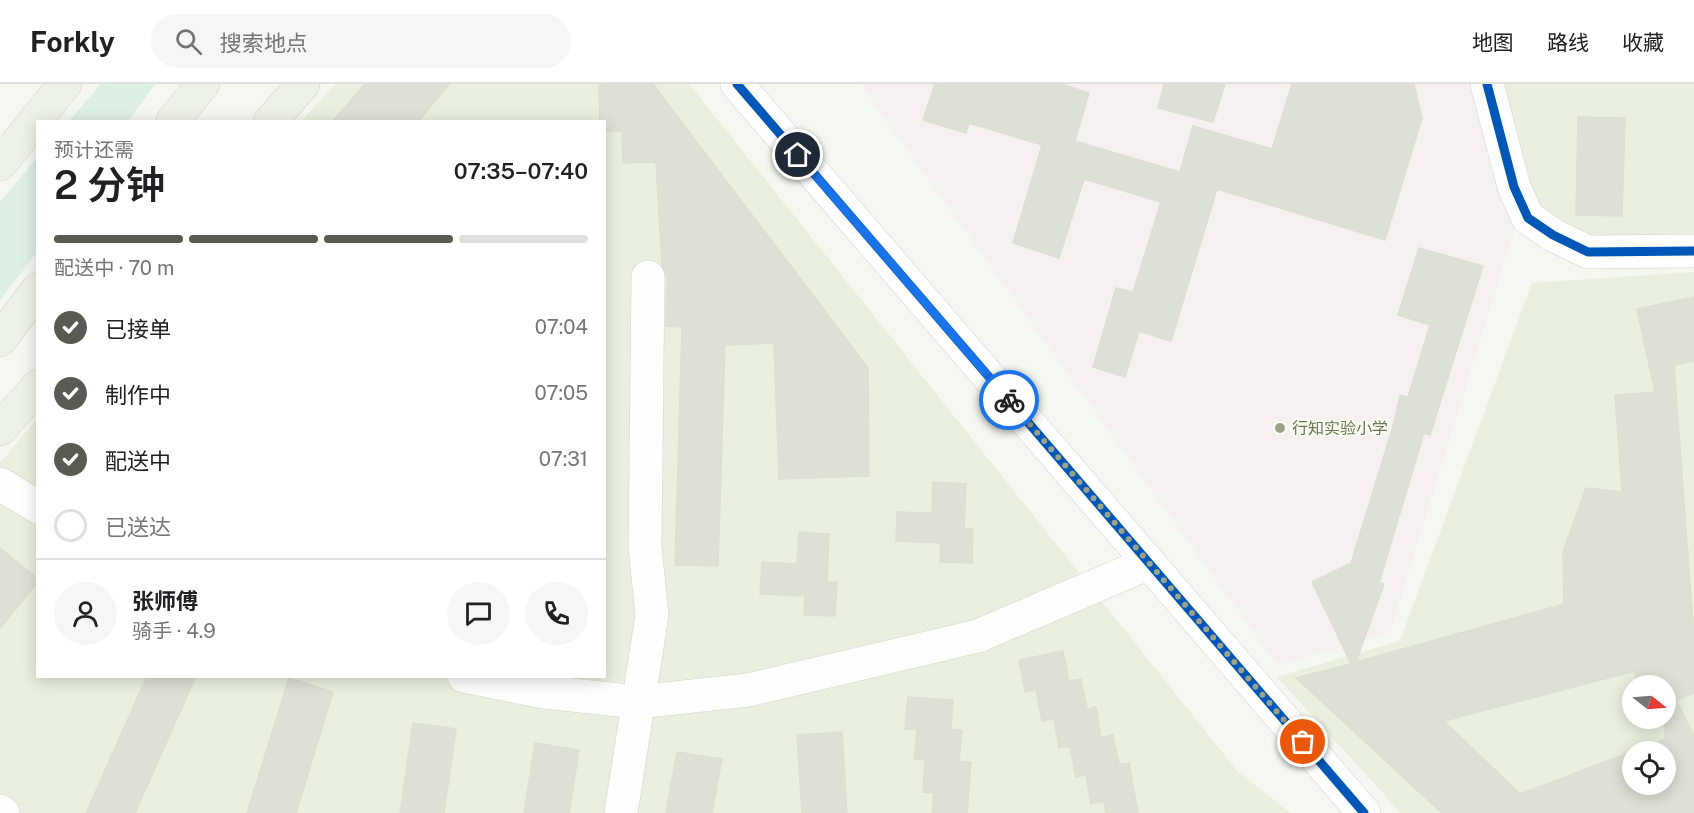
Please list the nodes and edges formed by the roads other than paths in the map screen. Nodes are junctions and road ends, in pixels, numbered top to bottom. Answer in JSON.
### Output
{"nodes":[{"id":1,"x":65,"y":84,"type":"edge"},
{"id":2,"x":203,"y":84,"type":"edge"},
{"id":3,"x":303,"y":84,"type":"edge"},
{"id":4,"x":737,"y":84,"type":"edge"},
{"id":5,"x":1487,"y":84,"type":"edge"},
{"id":6,"x":174,"y":120,"type":"edge"},
{"id":7,"x":272,"y":120,"type":"edge"},
{"id":8,"x":0,"y":164,"type":"edge"},
{"id":9,"x":1694,"y":251,"type":"edge"},
{"id":10,"x":648,"y":277,"type":"dead end"},
{"id":11,"x":36,"y":292,"type":"edge"},
{"id":12,"x":0,"y":340,"type":"edge"},
{"id":13,"x":36,"y":388,"type":"edge"},
{"id":14,"x":0,"y":429,"type":"edge"},
{"id":15,"x":0,"y":484,"type":"edge"},
{"id":16,"x":36,"y":506,"type":"edge"},
{"id":17,"x":1149,"y":563,"type":"junction"},
{"id":18,"x":474,"y":678,"type":"edge"},
{"id":19,"x":638,"y":702,"type":"junction"},
{"id":20,"x":621,"y":813,"type":"edge"},
{"id":21,"x":1364,"y":813,"type":"edge"}],
"edges":[{"from":1,"to":8,"type":"main road"},
{"from":2,"to":6,"type":"main road"},
{"from":3,"to":7,"type":"main road"},
{"from":4,"to":17,"type":"street"},
{"from":5,"to":9,"type":"street"},
{"from":10,"to":19,"type":"street"},
{"from":11,"to":12,"type":"main road"},
{"from":13,"to":14,"type":"main road"},
{"from":15,"to":16,"type":"street"},
{"from":17,"to":19,"type":"street"},
{"from":17,"to":21,"type":"street"},
{"from":18,"to":19,"type":"street"},
{"from":19,"to":20,"type":"street"}]}
